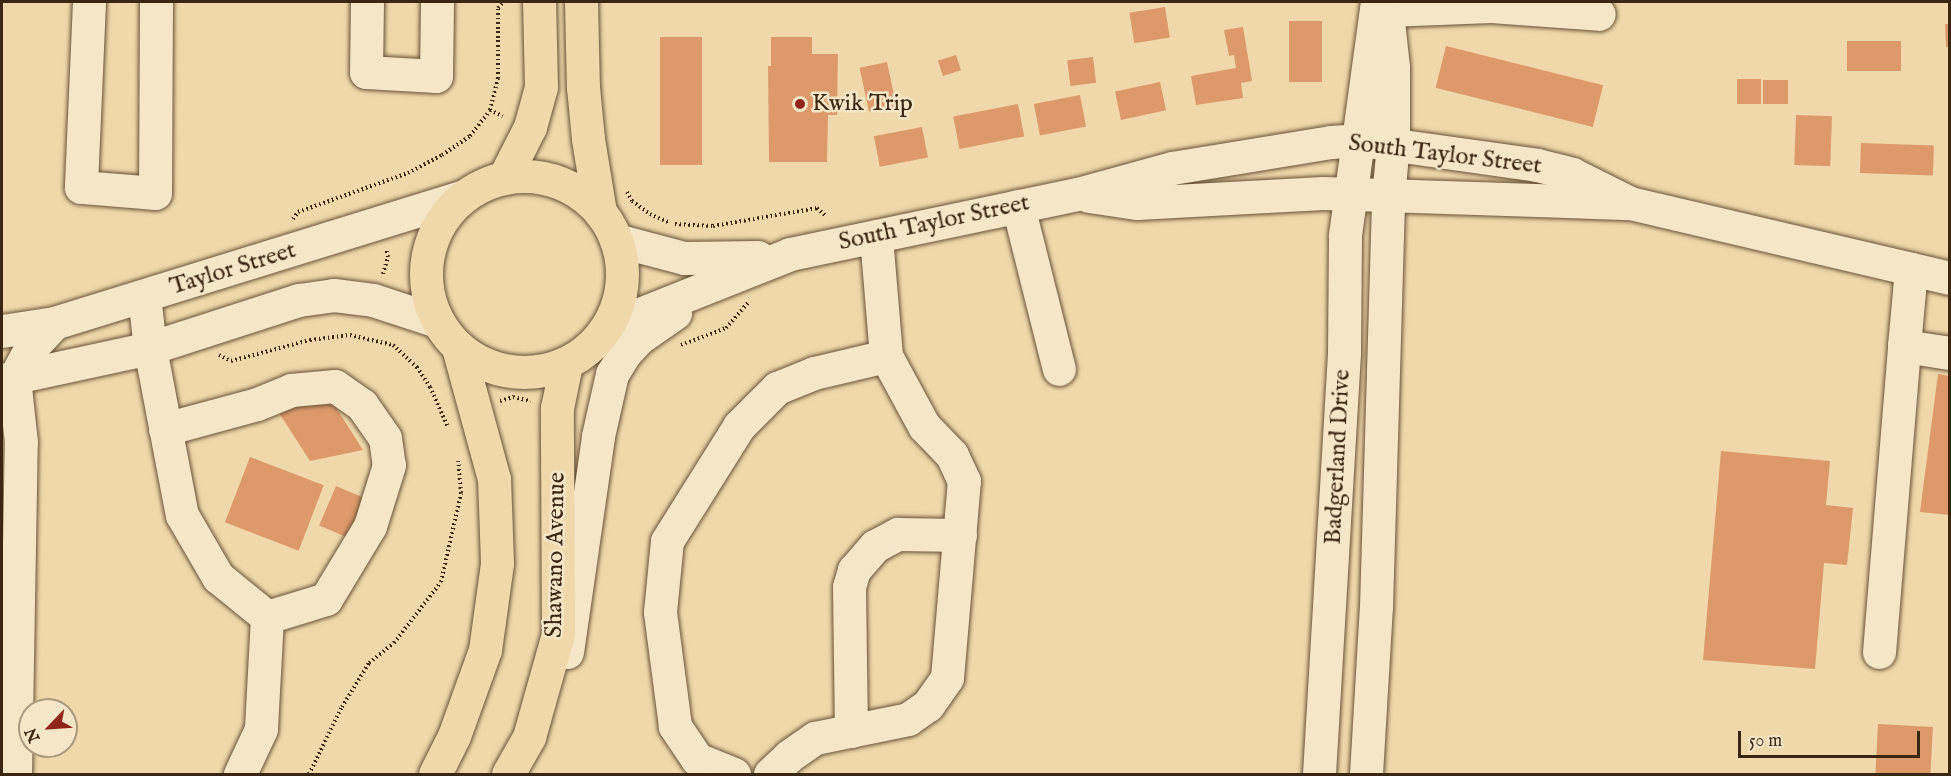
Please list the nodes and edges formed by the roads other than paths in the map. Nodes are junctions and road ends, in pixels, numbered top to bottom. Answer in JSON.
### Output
{"nodes":[{"id":1,"x":88,"y":2,"type":"edge"},
{"id":2,"x":156,"y":2,"type":"edge"},
{"id":3,"x":367,"y":2,"type":"edge"},
{"id":4,"x":437,"y":2,"type":"edge"},
{"id":5,"x":538,"y":2,"type":"edge"},
{"id":6,"x":581,"y":2,"type":"edge"},
{"id":7,"x":1383,"y":4,"type":"edge"},
{"id":8,"x":1599,"y":14,"type":"dead end"},
{"id":9,"x":1360,"y":140,"type":"junction"},
{"id":10,"x":1393,"y":144,"type":"junction"},
{"id":11,"x":504,"y":178,"type":"junction"},
{"id":12,"x":1078,"y":194,"type":"junction"},
{"id":13,"x":1351,"y":196,"type":"junction"},
{"id":14,"x":462,"y":197,"type":"junction"},
{"id":15,"x":1388,"y":197,"type":"junction"},
{"id":16,"x":1630,"y":203,"type":"junction"},
{"id":17,"x":1018,"y":206,"type":"junction"},
{"id":18,"x":600,"y":212,"type":"junction"},
{"id":19,"x":876,"y":236,"type":"junction"},
{"id":20,"x":616,"y":240,"type":"junction"},
{"id":21,"x":790,"y":254,"type":"junction"},
{"id":22,"x":1911,"y":269,"type":"junction"},
{"id":23,"x":727,"y":278,"type":"junction"},
{"id":24,"x":1950,"y":278,"type":"edge"},
{"id":25,"x":144,"y":296,"type":"junction"},
{"id":26,"x":437,"y":321,"type":"junction"},
{"id":27,"x":54,"y":323,"type":"junction"},
{"id":28,"x":607,"y":327,"type":"junction"},
{"id":29,"x":2,"y":331,"type":"edge"},
{"id":30,"x":1904,"y":346,"type":"junction"},
{"id":31,"x":458,"y":347,"type":"junction"},
{"id":32,"x":150,"y":348,"type":"junction"},
{"id":33,"x":1950,"y":353,"type":"edge"},
{"id":34,"x":886,"y":356,"type":"junction"},
{"id":35,"x":566,"y":364,"type":"junction"},
{"id":36,"x":1059,"y":369,"type":"dead end"},
{"id":37,"x":6,"y":377,"type":"edge"},
{"id":38,"x":165,"y":429,"type":"junction"},
{"id":39,"x":960,"y":536,"type":"junction"},
{"id":40,"x":267,"y":617,"type":"junction"},
{"id":41,"x":1879,"y":652,"type":"dead end"},
{"id":42,"x":851,"y":731,"type":"junction"},
{"id":43,"x":518,"y":759,"type":"edge"},
{"id":44,"x":15,"y":774,"type":"edge"},
{"id":45,"x":240,"y":774,"type":"edge"},
{"id":46,"x":435,"y":774,"type":"edge"},
{"id":47,"x":734,"y":774,"type":"edge"},
{"id":48,"x":770,"y":774,"type":"edge"},
{"id":49,"x":1319,"y":774,"type":"edge"},
{"id":50,"x":1366,"y":774,"type":"edge"}],
"edges":[{"from":1,"to":2,"type":"street"},
{"from":3,"to":4,"type":"street"},
{"from":5,"to":11,"type":"main road"},
{"from":6,"to":18,"type":"main road"},
{"from":7,"to":8,"type":"street"},
{"from":7,"to":9,"type":"street","name":"Badgerland Drive"},
{"from":7,"to":10,"type":"street","name":"Badgerland Drive"},
{"from":9,"to":10,"type":"street","name":"South Taylor Street"},
{"from":9,"to":12,"type":"street","name":"South Taylor Street"},
{"from":9,"to":13,"type":"street","name":"Badgerland Drive"},
{"from":10,"to":15,"type":"street","name":"Badgerland Drive"},
{"from":10,"to":16,"type":"street","name":"South Taylor Street"},
{"from":11,"to":14,"type":"main road"},
{"from":11,"to":18,"type":"main road"},
{"from":12,"to":13,"type":"street","name":"South Taylor Street"},
{"from":12,"to":17,"type":"street","name":"South Taylor Street"},
{"from":13,"to":15,"type":"street","name":"South Taylor Street"},
{"from":13,"to":49,"type":"street","name":"Badgerland Drive"},
{"from":14,"to":25,"type":"street","name":"Taylor Street"},
{"from":14,"to":26,"type":"main road"},
{"from":15,"to":16,"type":"street","name":"South Taylor Street"},
{"from":15,"to":50,"type":"street","name":"Badgerland Drive"},
{"from":16,"to":22,"type":"street","name":"South Taylor Street"},
{"from":17,"to":19,"type":"street","name":"South Taylor Street"},
{"from":17,"to":36,"type":"street"},
{"from":18,"to":20,"type":"main road"},
{"from":19,"to":21,"type":"street","name":"South Taylor Street"},
{"from":19,"to":34,"type":"street"},
{"from":20,"to":21,"type":"street","name":"South Taylor Street"},
{"from":20,"to":28,"type":"main road"},
{"from":21,"to":23,"type":"street","name":"South Taylor Street"},
{"from":22,"to":24,"type":"street","name":"South Taylor Street"},
{"from":22,"to":30,"type":"street"},
{"from":23,"to":28,"type":"street","name":"South Taylor Street"},
{"from":23,"to":43,"type":"street"},
{"from":25,"to":27,"type":"street","name":"Taylor Street"},
{"from":25,"to":32,"type":"street"},
{"from":26,"to":31,"type":"main road"},
{"from":26,"to":32,"type":"street","name":"Taylor Street"},
{"from":27,"to":29,"type":"street","name":"Taylor Street"},
{"from":27,"to":37,"type":"street"},
{"from":28,"to":35,"type":"main road"},
{"from":30,"to":33,"type":"street"},
{"from":30,"to":41,"type":"street"},
{"from":31,"to":35,"type":"main road"},
{"from":31,"to":46,"type":"main road"},
{"from":32,"to":37,"type":"street","name":"Taylor Street"},
{"from":32,"to":38,"type":"street"},
{"from":34,"to":39,"type":"street"},
{"from":34,"to":47,"type":"street"},
{"from":35,"to":43,"type":"main road","name":"Shawano Avenue"},
{"from":37,"to":44,"type":"street"},
{"from":38,"to":40,"type":"street"},
{"from":38,"to":40,"type":"street"},
{"from":39,"to":42,"type":"street"},
{"from":39,"to":42,"type":"street"},
{"from":40,"to":45,"type":"street"},
{"from":42,"to":48,"type":"street"}]}
